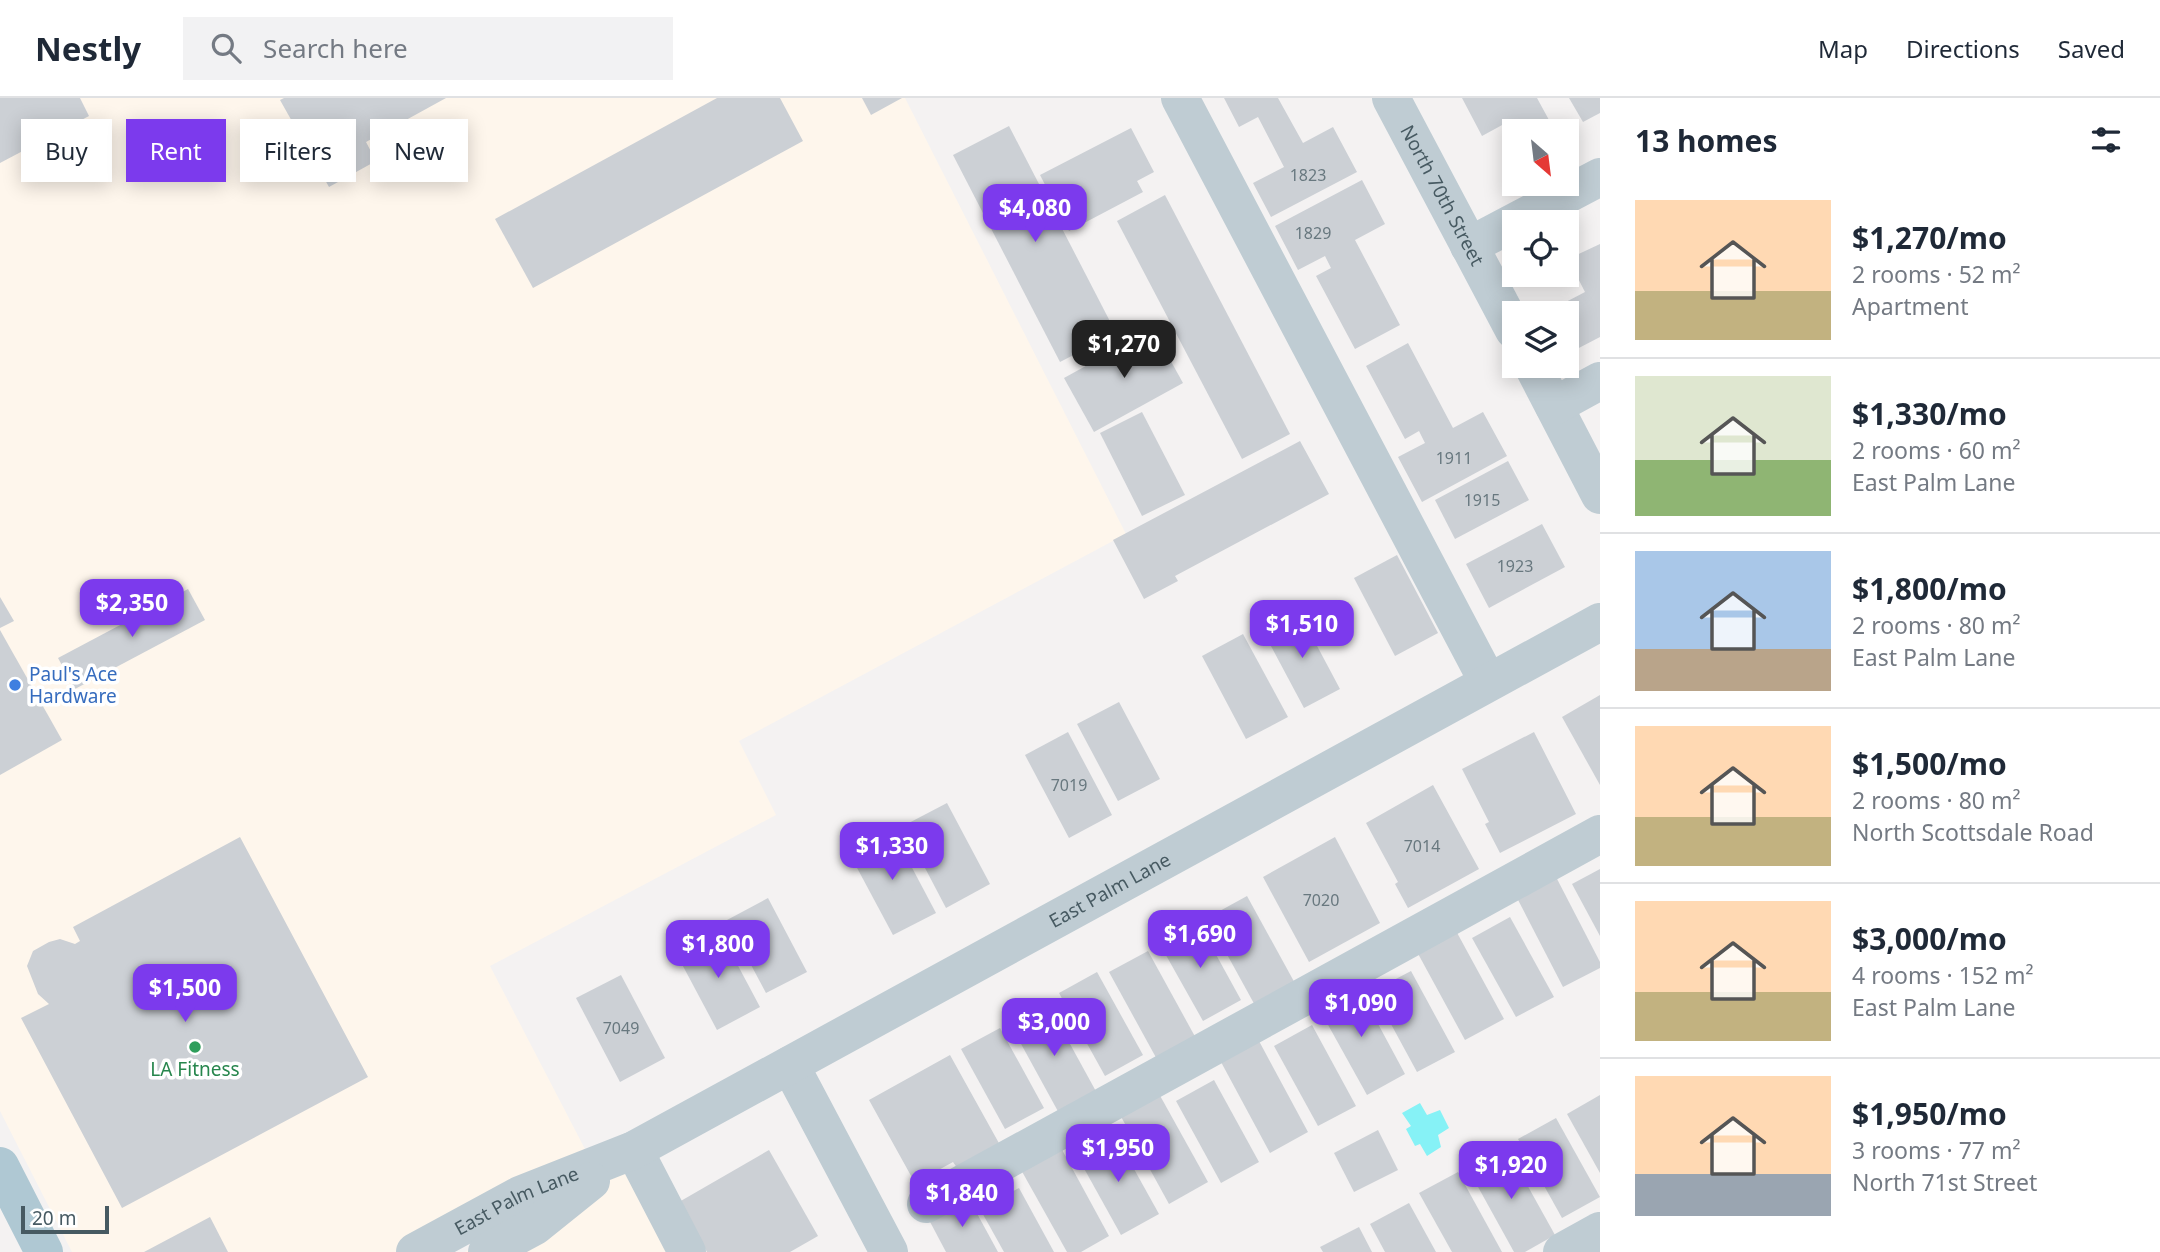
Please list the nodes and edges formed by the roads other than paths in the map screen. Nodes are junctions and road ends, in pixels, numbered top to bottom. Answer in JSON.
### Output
{"nodes":[{"id":1,"x":1180,"y":98,"type":"edge"},
{"id":2,"x":1391,"y":98,"type":"edge"},
{"id":3,"x":1600,"y":177,"type":"edge"},
{"id":4,"x":1469,"y":246,"type":"junction"},
{"id":5,"x":1502,"y":308,"type":"edge"},
{"id":6,"x":1539,"y":378,"type":"edge"},
{"id":7,"x":1600,"y":381,"type":"edge"},
{"id":8,"x":1554,"y":406,"type":"junction"},
{"id":9,"x":1600,"y":495,"type":"edge"},
{"id":10,"x":1600,"y":622,"type":"edge"},
{"id":11,"x":1488,"y":681,"type":"junction"},
{"id":12,"x":1600,"y":834,"type":"edge"},
{"id":13,"x":790,"y":1065,"type":"junction"},
{"id":14,"x":627,"y":1154,"type":"junction"},
{"id":15,"x":0,"y":1166,"type":"edge"},
{"id":16,"x":926,"y":1204,"type":"dead end"},
{"id":17,"x":1600,"y":1231,"type":"edge"},
{"id":18,"x":44,"y":1252,"type":"edge"},
{"id":19,"x":415,"y":1252,"type":"edge"},
{"id":20,"x":487,"y":1252,"type":"edge"},
{"id":21,"x":687,"y":1252,"type":"edge"},
{"id":22,"x":889,"y":1252,"type":"edge"},
{"id":23,"x":1562,"y":1252,"type":"edge"}],
"edges":[{"from":1,"to":11,"type":"street"},
{"from":2,"to":4,"type":"street","name":"North 70th Street"},
{"from":3,"to":4,"type":"street"},
{"from":4,"to":5,"type":"street","name":"North 70th Street"},
{"from":6,"to":8,"type":"street"},
{"from":7,"to":8,"type":"street"},
{"from":8,"to":9,"type":"street"},
{"from":10,"to":11,"type":"street","name":"East Palm Lane"},
{"from":11,"to":13,"type":"street","name":"East Palm Lane"},
{"from":12,"to":16,"type":"street"},
{"from":13,"to":14,"type":"street","name":"East Palm Lane"},
{"from":13,"to":22,"type":"street"},
{"from":14,"to":19,"type":"street","name":"East Palm Lane"},
{"from":14,"to":20,"type":"street","name":"East Palm Lane"},
{"from":14,"to":21,"type":"street"},
{"from":15,"to":18,"type":"main road"},
{"from":17,"to":23,"type":"street"}]}
